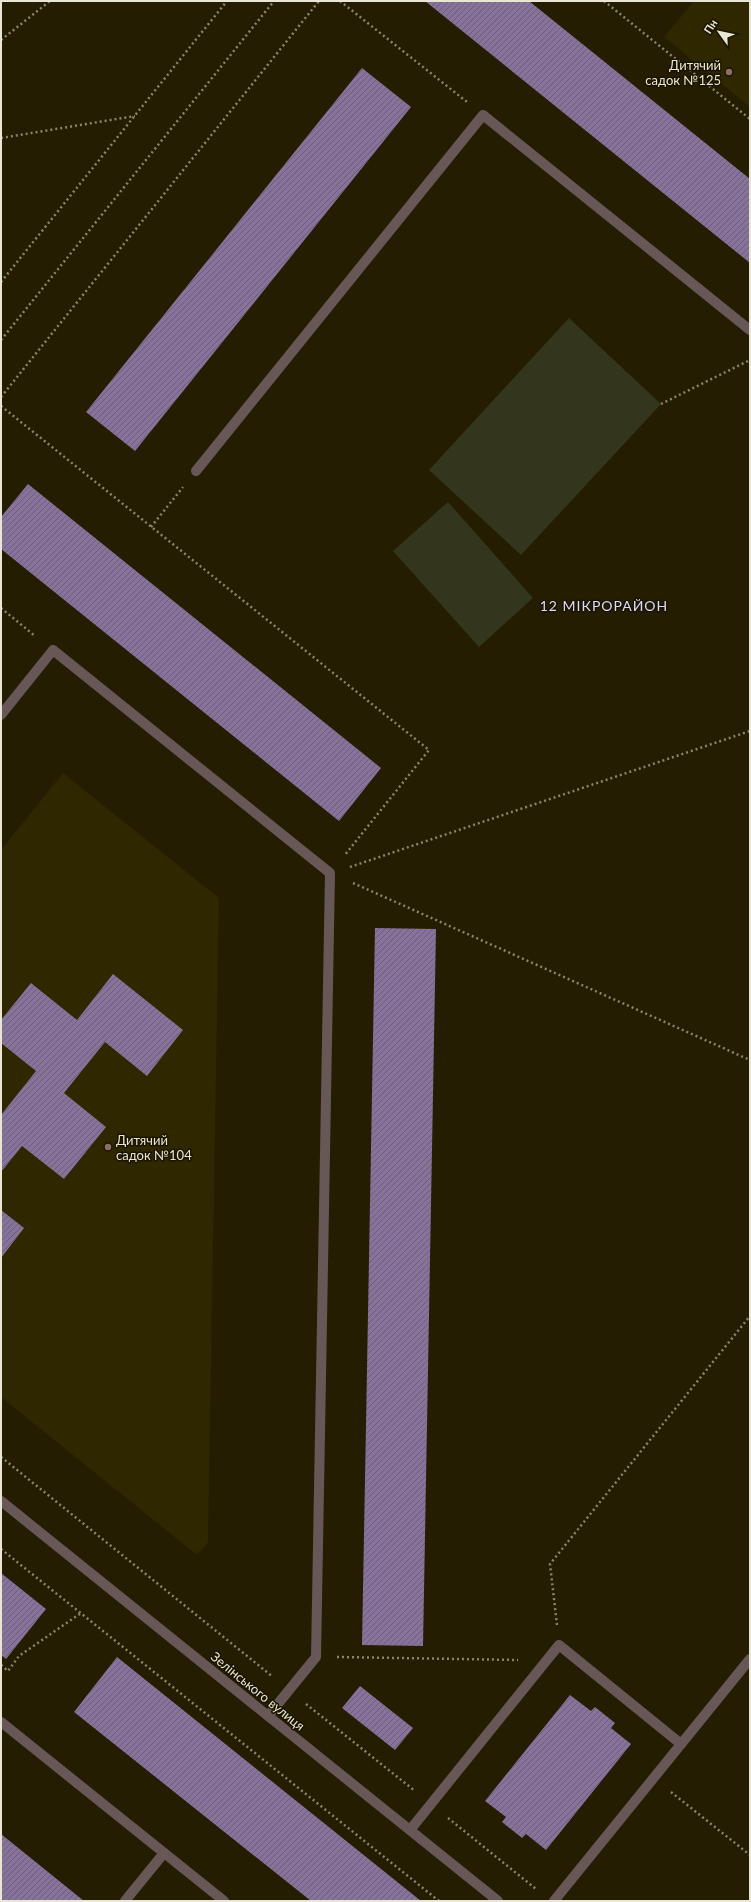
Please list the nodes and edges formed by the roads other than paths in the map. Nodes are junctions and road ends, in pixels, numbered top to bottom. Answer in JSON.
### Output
{"nodes":[{"id":1,"x":750,"y":330,"type":"edge"},
{"id":2,"x":196,"y":471,"type":"road end"},
{"id":3,"x":1,"y":715,"type":"edge"},
{"id":4,"x":1,"y":1501,"type":"edge"},
{"id":5,"x":750,"y":1659,"type":"edge"},
{"id":6,"x":268,"y":1716,"type":"junction"},
{"id":7,"x":1,"y":1722,"type":"edge"},
{"id":8,"x":682,"y":1744,"type":"junction"},
{"id":9,"x":410,"y":1830,"type":"junction"},
{"id":10,"x":164,"y":1853,"type":"junction"},
{"id":11,"x":125,"y":1901,"type":"edge"},
{"id":12,"x":224,"y":1901,"type":"edge"},
{"id":13,"x":498,"y":1901,"type":"edge"},
{"id":14,"x":554,"y":1901,"type":"edge"}],
"edges":[{"from":1,"to":2,"type":"street"},
{"from":3,"to":6,"type":"street"},
{"from":4,"to":6,"type":"street","name":"Зелінського вулиця"},
{"from":5,"to":8,"type":"street"},
{"from":6,"to":9,"type":"street","name":"Зелінського вулиця"},
{"from":7,"to":10,"type":"street"},
{"from":8,"to":9,"type":"street"},
{"from":8,"to":14,"type":"street"},
{"from":9,"to":13,"type":"street","name":"Зелінського вулиця"},
{"from":10,"to":11,"type":"street"},
{"from":10,"to":12,"type":"street"}]}
